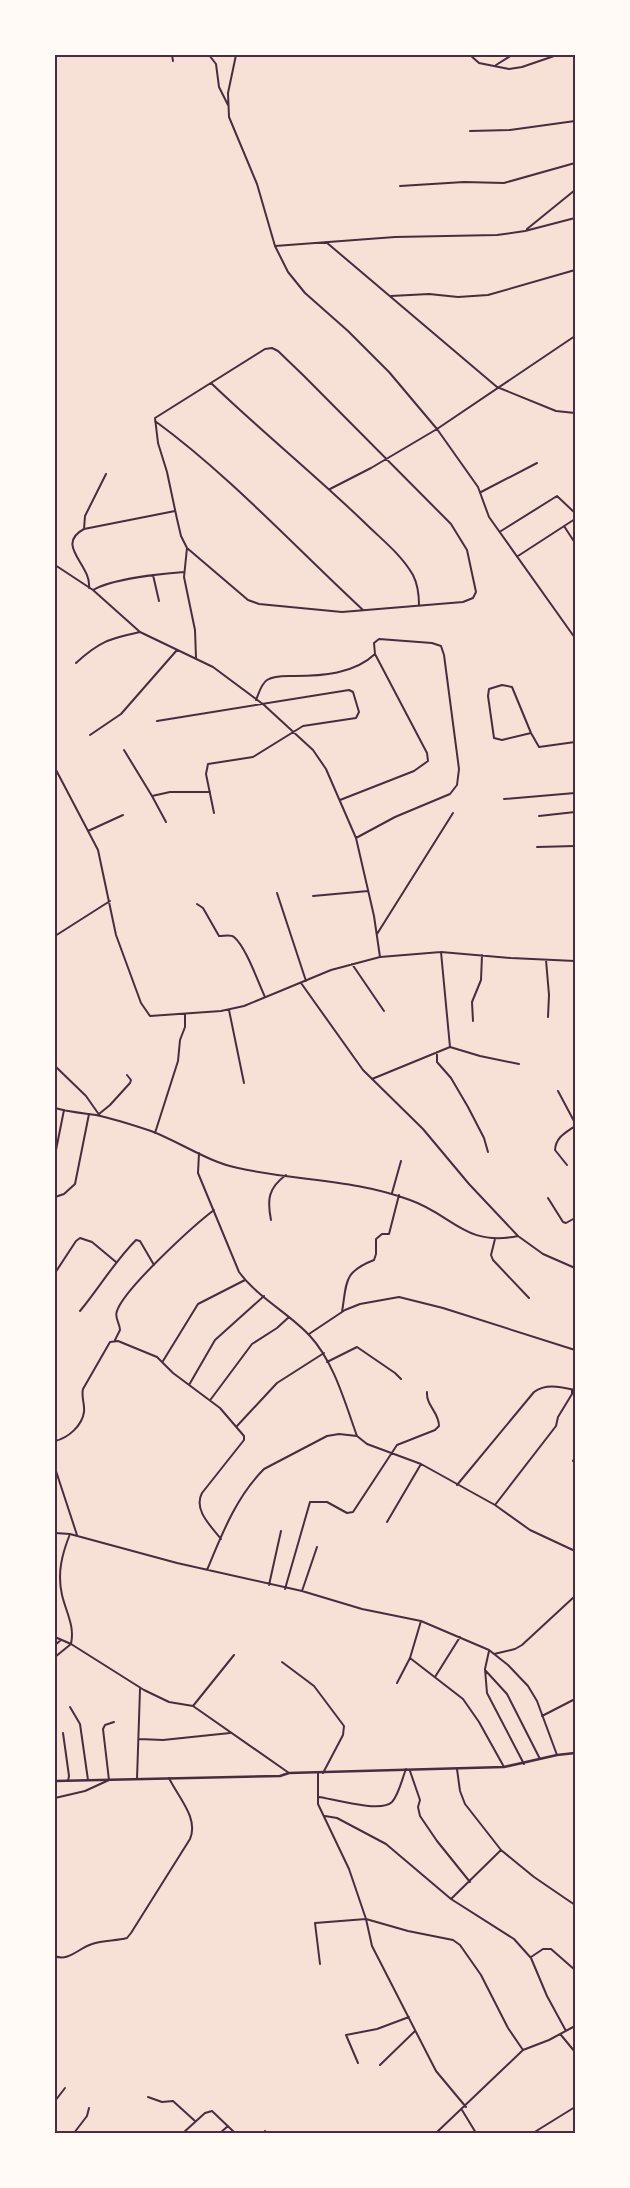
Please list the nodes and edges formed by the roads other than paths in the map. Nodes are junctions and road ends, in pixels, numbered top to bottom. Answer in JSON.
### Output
{"nodes":[{"id":1,"x":172,"y":55,"type":"edge"},
{"id":2,"x":209,"y":55,"type":"edge"},
{"id":3,"x":236,"y":55,"type":"edge"},
{"id":4,"x":470,"y":55,"type":"edge"},
{"id":5,"x":512,"y":55,"type":"edge"},
{"id":6,"x":557,"y":55,"type":"edge"},
{"id":7,"x":173,"y":61,"type":"dead end"},
{"id":8,"x":496,"y":65,"type":"junction"},
{"id":9,"x":228,"y":105,"type":"junction"},
{"id":10,"x":574,"y":121,"type":"edge"},
{"id":11,"x":470,"y":131,"type":"dead end"},
{"id":12,"x":575,"y":163,"type":"edge"},
{"id":13,"x":400,"y":186,"type":"dead end"},
{"id":14,"x":575,"y":190,"type":"edge"},
{"id":15,"x":575,"y":218,"type":"edge"},
{"id":16,"x":525,"y":231,"type":"junction"},
{"id":17,"x":326,"y":242,"type":"junction"},
{"id":18,"x":275,"y":246,"type":"junction"},
{"id":19,"x":575,"y":270,"type":"edge"},
{"id":20,"x":390,"y":296,"type":"junction"},
{"id":21,"x":575,"y":336,"type":"edge"},
{"id":22,"x":210,"y":383,"type":"junction"},
{"id":23,"x":497,"y":387,"type":"junction"},
{"id":24,"x":575,"y":413,"type":"edge"},
{"id":25,"x":155,"y":421,"type":"junction"},
{"id":26,"x":437,"y":429,"type":"junction"},
{"id":27,"x":386,"y":458,"type":"junction"},
{"id":28,"x":537,"y":463,"type":"dead end"},
{"id":29,"x":106,"y":474,"type":"dead end"},
{"id":30,"x":330,"y":489,"type":"junction"},
{"id":31,"x":481,"y":492,"type":"junction"},
{"id":32,"x":175,"y":511,"type":"junction"},
{"id":33,"x":575,"y":513,"type":"edge"},
{"id":34,"x":575,"y":520,"type":"edge"},
{"id":35,"x":564,"y":526,"type":"junction"},
{"id":36,"x":84,"y":529,"type":"junction"},
{"id":37,"x":500,"y":531,"type":"junction"},
{"id":38,"x":575,"y":544,"type":"edge"},
{"id":39,"x":188,"y":548,"type":"junction"},
{"id":40,"x":518,"y":556,"type":"junction"},
{"id":41,"x":55,"y":565,"type":"edge"},
{"id":42,"x":184,"y":572,"type":"junction"},
{"id":43,"x":153,"y":575,"type":"junction"},
{"id":44,"x":89,"y":588,"type":"junction"},
{"id":45,"x":93,"y":590,"type":"junction"},
{"id":46,"x":159,"y":601,"type":"dead end"},
{"id":47,"x":419,"y":605,"type":"junction"},
{"id":48,"x":363,"y":610,"type":"junction"},
{"id":49,"x":140,"y":632,"type":"junction"},
{"id":50,"x":575,"y":638,"type":"edge"},
{"id":51,"x":178,"y":649,"type":"junction"},
{"id":52,"x":375,"y":654,"type":"junction"},
{"id":53,"x":196,"y":658,"type":"junction"},
{"id":54,"x":76,"y":663,"type":"dead end"},
{"id":55,"x":256,"y":700,"type":"junction"},
{"id":56,"x":264,"y":705,"type":"junction"},
{"id":57,"x":156,"y":721,"type":"dead end"},
{"id":58,"x":294,"y":732,"type":"junction"},
{"id":59,"x":531,"y":734,"type":"junction"},
{"id":60,"x":90,"y":735,"type":"dead end"},
{"id":61,"x":575,"y":742,"type":"edge"},
{"id":62,"x":124,"y":750,"type":"dead end"},
{"id":63,"x":55,"y":768,"type":"edge"},
{"id":64,"x":210,"y":792,"type":"junction"},
{"id":65,"x":575,"y":793,"type":"edge"},
{"id":66,"x":152,"y":796,"type":"junction"},
{"id":67,"x":504,"y":799,"type":"dead end"},
{"id":68,"x":339,"y":800,"type":"junction"},
{"id":69,"x":575,"y":812,"type":"edge"},
{"id":70,"x":214,"y":813,"type":"dead end"},
{"id":71,"x":453,"y":813,"type":"dead end"},
{"id":72,"x":123,"y":815,"type":"dead end"},
{"id":73,"x":539,"y":816,"type":"dead end"},
{"id":74,"x":166,"y":822,"type":"dead end"},
{"id":75,"x":88,"y":831,"type":"junction"},
{"id":76,"x":356,"y":838,"type":"junction"},
{"id":77,"x":575,"y":846,"type":"edge"},
{"id":78,"x":537,"y":847,"type":"dead end"},
{"id":79,"x":368,"y":891,"type":"junction"},
{"id":80,"x":277,"y":893,"type":"dead end"},
{"id":81,"x":313,"y":896,"type":"dead end"},
{"id":82,"x":110,"y":901,"type":"junction"},
{"id":83,"x":197,"y":904,"type":"dead end"},
{"id":84,"x":377,"y":935,"type":"junction"},
{"id":85,"x":55,"y":936,"type":"edge"},
{"id":86,"x":441,"y":952,"type":"junction"},
{"id":87,"x":482,"y":955,"type":"junction"},
{"id":88,"x":380,"y":957,"type":"junction"},
{"id":89,"x":546,"y":960,"type":"junction"},
{"id":90,"x":575,"y":961,"type":"edge"},
{"id":91,"x":352,"y":964,"type":"junction"},
{"id":92,"x":306,"y":980,"type":"junction"},
{"id":93,"x":301,"y":983,"type":"junction"},
{"id":94,"x":265,"y":997,"type":"junction"},
{"id":95,"x":229,"y":1010,"type":"junction"},
{"id":96,"x":384,"y":1011,"type":"dead end"},
{"id":97,"x":185,"y":1014,"type":"junction"},
{"id":98,"x":548,"y":1017,"type":"dead end"},
{"id":99,"x":473,"y":1021,"type":"dead end"},
{"id":100,"x":450,"y":1047,"type":"junction"},
{"id":101,"x":436,"y":1052,"type":"junction"},
{"id":102,"x":519,"y":1064,"type":"dead end"},
{"id":103,"x":55,"y":1066,"type":"edge"},
{"id":104,"x":127,"y":1075,"type":"dead end"},
{"id":105,"x":372,"y":1079,"type":"junction"},
{"id":106,"x":244,"y":1083,"type":"dead end"},
{"id":107,"x":558,"y":1091,"type":"dead end"},
{"id":108,"x":55,"y":1108,"type":"edge"},
{"id":109,"x":64,"y":1110,"type":"junction"},
{"id":110,"x":89,"y":1114,"type":"junction"},
{"id":111,"x":100,"y":1115,"type":"junction"},
{"id":112,"x":575,"y":1125,"type":"edge"},
{"id":113,"x":155,"y":1133,"type":"junction"},
{"id":114,"x":488,"y":1152,"type":"dead end"},
{"id":115,"x":198,"y":1153,"type":"junction"},
{"id":116,"x":55,"y":1155,"type":"edge"},
{"id":117,"x":401,"y":1161,"type":"dead end"},
{"id":118,"x":567,"y":1165,"type":"dead end"},
{"id":119,"x":286,"y":1175,"type":"junction"},
{"id":120,"x":392,"y":1193,"type":"junction"},
{"id":121,"x":399,"y":1196,"type":"junction"},
{"id":122,"x":55,"y":1197,"type":"edge"},
{"id":123,"x":548,"y":1198,"type":"dead end"},
{"id":124,"x":214,"y":1210,"type":"junction"},
{"id":125,"x":575,"y":1218,"type":"edge"},
{"id":126,"x":271,"y":1220,"type":"dead end"},
{"id":127,"x":518,"y":1236,"type":"junction"},
{"id":128,"x":495,"y":1239,"type":"junction"},
{"id":129,"x":116,"y":1262,"type":"junction"},
{"id":130,"x":154,"y":1265,"type":"junction"},
{"id":131,"x":575,"y":1268,"type":"edge"},
{"id":132,"x":55,"y":1273,"type":"edge"},
{"id":133,"x":245,"y":1280,"type":"junction"},
{"id":134,"x":264,"y":1296,"type":"junction"},
{"id":135,"x":529,"y":1298,"type":"dead end"},
{"id":136,"x":80,"y":1311,"type":"dead end"},
{"id":137,"x":342,"y":1312,"type":"junction"},
{"id":138,"x":289,"y":1317,"type":"junction"},
{"id":139,"x":309,"y":1334,"type":"junction"},
{"id":140,"x":114,"y":1340,"type":"junction"},
{"id":141,"x":575,"y":1350,"type":"edge"},
{"id":142,"x":324,"y":1353,"type":"junction"},
{"id":143,"x":163,"y":1362,"type":"junction"},
{"id":144,"x":327,"y":1362,"type":"junction"},
{"id":145,"x":401,"y":1379,"type":"dead end"},
{"id":146,"x":188,"y":1385,"type":"junction"},
{"id":147,"x":573,"y":1390,"type":"edge"},
{"id":148,"x":427,"y":1392,"type":"dead end"},
{"id":149,"x":210,"y":1400,"type":"junction"},
{"id":150,"x":236,"y":1426,"type":"junction"},
{"id":151,"x":357,"y":1436,"type":"junction"},
{"id":152,"x":55,"y":1441,"type":"edge"},
{"id":153,"x":391,"y":1454,"type":"junction"},
{"id":154,"x":575,"y":1457,"type":"edge"},
{"id":155,"x":573,"y":1461,"type":"dead end"},
{"id":156,"x":422,"y":1464,"type":"junction"},
{"id":157,"x":55,"y":1468,"type":"edge"},
{"id":158,"x":457,"y":1485,"type":"junction"},
{"id":159,"x":494,"y":1505,"type":"junction"},
{"id":160,"x":387,"y":1522,"type":"dead end"},
{"id":161,"x":281,"y":1531,"type":"dead end"},
{"id":162,"x":55,"y":1533,"type":"edge"},
{"id":163,"x":70,"y":1534,"type":"junction"},
{"id":164,"x":77,"y":1535,"type":"junction"},
{"id":165,"x":221,"y":1539,"type":"junction"},
{"id":166,"x":317,"y":1547,"type":"dead end"},
{"id":167,"x":575,"y":1551,"type":"edge"},
{"id":168,"x":208,"y":1570,"type":"junction"},
{"id":169,"x":270,"y":1585,"type":"junction"},
{"id":170,"x":285,"y":1588,"type":"junction"},
{"id":171,"x":302,"y":1591,"type":"junction"},
{"id":172,"x":575,"y":1596,"type":"edge"},
{"id":173,"x":421,"y":1621,"type":"junction"},
{"id":174,"x":55,"y":1637,"type":"edge"},
{"id":175,"x":460,"y":1637,"type":"junction"},
{"id":176,"x":60,"y":1640,"type":"junction"},
{"id":177,"x":71,"y":1644,"type":"junction"},
{"id":178,"x":55,"y":1645,"type":"edge"},
{"id":179,"x":489,"y":1650,"type":"junction"},
{"id":180,"x":494,"y":1654,"type":"junction"},
{"id":181,"x":234,"y":1655,"type":"dead end"},
{"id":182,"x":55,"y":1657,"type":"edge"},
{"id":183,"x":410,"y":1658,"type":"junction"},
{"id":184,"x":282,"y":1662,"type":"dead end"},
{"id":185,"x":485,"y":1669,"type":"junction"},
{"id":186,"x":435,"y":1677,"type":"junction"},
{"id":187,"x":397,"y":1683,"type":"dead end"},
{"id":188,"x":140,"y":1688,"type":"junction"},
{"id":189,"x":575,"y":1700,"type":"edge"},
{"id":190,"x":194,"y":1706,"type":"junction"},
{"id":191,"x":70,"y":1707,"type":"dead end"},
{"id":192,"x":542,"y":1716,"type":"junction"},
{"id":193,"x":114,"y":1722,"type":"dead end"},
{"id":194,"x":63,"y":1733,"type":"dead end"},
{"id":195,"x":230,"y":1733,"type":"junction"},
{"id":196,"x":139,"y":1740,"type":"junction"},
{"id":197,"x":575,"y":1753,"type":"edge"},
{"id":198,"x":557,"y":1755,"type":"junction"},
{"id":199,"x":540,"y":1758,"type":"junction"},
{"id":200,"x":524,"y":1764,"type":"junction"},
{"id":201,"x":504,"y":1767,"type":"junction"},
{"id":202,"x":406,"y":1769,"type":"junction"},
{"id":203,"x":410,"y":1769,"type":"junction"},
{"id":204,"x":457,"y":1769,"type":"junction"},
{"id":205,"x":289,"y":1773,"type":"junction"},
{"id":206,"x":318,"y":1773,"type":"junction"},
{"id":207,"x":323,"y":1773,"type":"junction"},
{"id":208,"x":169,"y":1778,"type":"junction"},
{"id":209,"x":137,"y":1779,"type":"junction"},
{"id":210,"x":88,"y":1780,"type":"junction"},
{"id":211,"x":109,"y":1780,"type":"junction"},
{"id":212,"x":55,"y":1781,"type":"edge"},
{"id":213,"x":68,"y":1781,"type":"junction"},
{"id":214,"x":318,"y":1797,"type":"junction"},
{"id":215,"x":55,"y":1798,"type":"edge"},
{"id":216,"x":325,"y":1816,"type":"junction"},
{"id":217,"x":502,"y":1850,"type":"junction"},
{"id":218,"x":470,"y":1882,"type":"junction"},
{"id":219,"x":451,"y":1899,"type":"junction"},
{"id":220,"x":575,"y":1905,"type":"edge"},
{"id":221,"x":366,"y":1919,"type":"junction"},
{"id":222,"x":55,"y":1956,"type":"edge"},
{"id":223,"x":530,"y":1957,"type":"junction"},
{"id":224,"x":320,"y":1964,"type":"dead end"},
{"id":225,"x":575,"y":1970,"type":"edge"},
{"id":226,"x":409,"y":2017,"type":"junction"},
{"id":227,"x":575,"y":2026,"type":"edge"},
{"id":228,"x":416,"y":2030,"type":"junction"},
{"id":229,"x":566,"y":2031,"type":"junction"},
{"id":230,"x":560,"y":2034,"type":"junction"},
{"id":231,"x":523,"y":2050,"type":"junction"},
{"id":232,"x":575,"y":2052,"type":"edge"},
{"id":233,"x":358,"y":2064,"type":"dead end"},
{"id":234,"x":380,"y":2065,"type":"dead end"},
{"id":235,"x":66,"y":2088,"type":"dead end"},
{"id":236,"x":148,"y":2097,"type":"dead end"},
{"id":237,"x":55,"y":2101,"type":"edge"},
{"id":238,"x":575,"y":2106,"type":"edge"},
{"id":239,"x":466,"y":2107,"type":"junction"},
{"id":240,"x":89,"y":2108,"type":"dead end"},
{"id":241,"x":462,"y":2110,"type":"junction"},
{"id":242,"x":195,"y":2121,"type":"junction"},
{"id":243,"x":228,"y":2126,"type":"junction"},
{"id":244,"x":74,"y":2133,"type":"edge"},
{"id":245,"x":183,"y":2133,"type":"edge"},
{"id":246,"x":220,"y":2133,"type":"edge"},
{"id":247,"x":235,"y":2133,"type":"edge"},
{"id":248,"x":436,"y":2133,"type":"edge"},
{"id":249,"x":476,"y":2133,"type":"edge"},
{"id":250,"x":533,"y":2133,"type":"edge"}],
"edges":[{"from":1,"to":7,"type":"street"},
{"from":2,"to":9,"type":"street"},
{"from":3,"to":9,"type":"street"},
{"from":4,"to":8,"type":"street"},
{"from":5,"to":8,"type":"street"},
{"from":6,"to":8,"type":"street"},
{"from":9,"to":18,"type":"street"},
{"from":10,"to":11,"type":"street"},
{"from":12,"to":13,"type":"street"},
{"from":14,"to":16,"type":"street"},
{"from":15,"to":16,"type":"street"},
{"from":16,"to":17,"type":"street"},
{"from":17,"to":18,"type":"street"},
{"from":17,"to":20,"type":"street"},
{"from":18,"to":26,"type":"street"},
{"from":19,"to":20,"type":"street"},
{"from":20,"to":23,"type":"street"},
{"from":21,"to":23,"type":"street"},
{"from":22,"to":25,"type":"street"},
{"from":22,"to":27,"type":"street"},
{"from":22,"to":30,"type":"street"},
{"from":23,"to":24,"type":"street"},
{"from":23,"to":26,"type":"street"},
{"from":25,"to":32,"type":"street"},
{"from":25,"to":48,"type":"street"},
{"from":26,"to":27,"type":"street"},
{"from":26,"to":31,"type":"street"},
{"from":27,"to":30,"type":"street"},
{"from":27,"to":47,"type":"street"},
{"from":28,"to":31,"type":"street"},
{"from":29,"to":36,"type":"street"},
{"from":30,"to":47,"type":"street"},
{"from":31,"to":37,"type":"street"},
{"from":32,"to":36,"type":"street"},
{"from":32,"to":39,"type":"street"},
{"from":33,"to":37,"type":"street"},
{"from":34,"to":35,"type":"street"},
{"from":35,"to":38,"type":"street"},
{"from":35,"to":40,"type":"street"},
{"from":36,"to":44,"type":"street"},
{"from":37,"to":40,"type":"street"},
{"from":39,"to":42,"type":"street"},
{"from":39,"to":48,"type":"street"},
{"from":40,"to":50,"type":"street"},
{"from":41,"to":44,"type":"street"},
{"from":42,"to":43,"type":"street"},
{"from":42,"to":53,"type":"street"},
{"from":43,"to":45,"type":"street"},
{"from":43,"to":46,"type":"street"},
{"from":44,"to":45,"type":"street"},
{"from":45,"to":49,"type":"street"},
{"from":47,"to":48,"type":"street"},
{"from":49,"to":51,"type":"street"},
{"from":49,"to":54,"type":"street"},
{"from":51,"to":53,"type":"street"},
{"from":51,"to":60,"type":"street"},
{"from":52,"to":55,"type":"street"},
{"from":52,"to":68,"type":"street"},
{"from":52,"to":76,"type":"street"},
{"from":53,"to":55,"type":"street"},
{"from":55,"to":56,"type":"street"},
{"from":56,"to":57,"type":"street"},
{"from":56,"to":58,"type":"street"},
{"from":56,"to":58,"type":"street"},
{"from":58,"to":64,"type":"street"},
{"from":58,"to":68,"type":"street"},
{"from":59,"to":59,"type":"street"},
{"from":59,"to":61,"type":"street"},
{"from":62,"to":66,"type":"street"},
{"from":63,"to":75,"type":"street"},
{"from":64,"to":66,"type":"street"},
{"from":64,"to":70,"type":"street"},
{"from":65,"to":67,"type":"street"},
{"from":66,"to":74,"type":"street"},
{"from":68,"to":76,"type":"street"},
{"from":69,"to":73,"type":"street"},
{"from":71,"to":84,"type":"street"},
{"from":72,"to":75,"type":"street"},
{"from":75,"to":82,"type":"street"},
{"from":76,"to":79,"type":"street"},
{"from":77,"to":78,"type":"street"},
{"from":79,"to":81,"type":"street"},
{"from":79,"to":84,"type":"street"},
{"from":80,"to":92,"type":"street"},
{"from":82,"to":85,"type":"street"},
{"from":82,"to":97,"type":"street"},
{"from":83,"to":94,"type":"street"},
{"from":84,"to":88,"type":"street"},
{"from":86,"to":87,"type":"street"},
{"from":86,"to":88,"type":"street"},
{"from":86,"to":100,"type":"street"},
{"from":87,"to":89,"type":"street"},
{"from":87,"to":99,"type":"street"},
{"from":88,"to":91,"type":"street"},
{"from":89,"to":90,"type":"street"},
{"from":89,"to":98,"type":"street"},
{"from":91,"to":92,"type":"street"},
{"from":91,"to":96,"type":"street"},
{"from":92,"to":93,"type":"street"},
{"from":93,"to":94,"type":"street"},
{"from":93,"to":105,"type":"street"},
{"from":94,"to":95,"type":"street"},
{"from":95,"to":97,"type":"street"},
{"from":95,"to":106,"type":"street"},
{"from":97,"to":113,"type":"street"},
{"from":100,"to":101,"type":"street"},
{"from":100,"to":102,"type":"street"},
{"from":101,"to":105,"type":"street"},
{"from":101,"to":114,"type":"street"},
{"from":103,"to":111,"type":"street"},
{"from":104,"to":111,"type":"street"},
{"from":105,"to":127,"type":"street"},
{"from":107,"to":112,"type":"street"},
{"from":108,"to":109,"type":"street"},
{"from":109,"to":110,"type":"street"},
{"from":109,"to":116,"type":"street"},
{"from":110,"to":111,"type":"street"},
{"from":110,"to":122,"type":"street"},
{"from":111,"to":113,"type":"street"},
{"from":112,"to":118,"type":"street"},
{"from":113,"to":115,"type":"street"},
{"from":115,"to":119,"type":"street"},
{"from":115,"to":124,"type":"street"},
{"from":117,"to":120,"type":"street"},
{"from":119,"to":120,"type":"street"},
{"from":119,"to":126,"type":"street"},
{"from":120,"to":121,"type":"street"},
{"from":121,"to":128,"type":"street"},
{"from":121,"to":137,"type":"street"},
{"from":123,"to":125,"type":"street"},
{"from":124,"to":130,"type":"street"},
{"from":124,"to":133,"type":"street"},
{"from":127,"to":128,"type":"street"},
{"from":127,"to":131,"type":"street"},
{"from":128,"to":135,"type":"street"},
{"from":129,"to":130,"type":"street"},
{"from":129,"to":132,"type":"street"},
{"from":129,"to":136,"type":"street"},
{"from":130,"to":140,"type":"street"},
{"from":133,"to":134,"type":"street"},
{"from":133,"to":143,"type":"street"},
{"from":134,"to":138,"type":"street"},
{"from":134,"to":146,"type":"street"},
{"from":137,"to":139,"type":"street"},
{"from":137,"to":141,"type":"street"},
{"from":138,"to":139,"type":"street"},
{"from":138,"to":149,"type":"street"},
{"from":139,"to":142,"type":"street"},
{"from":140,"to":143,"type":"street"},
{"from":140,"to":152,"type":"street"},
{"from":142,"to":144,"type":"street"},
{"from":142,"to":150,"type":"street"},
{"from":143,"to":146,"type":"street"},
{"from":144,"to":145,"type":"street"},
{"from":144,"to":151,"type":"street"},
{"from":146,"to":149,"type":"street"},
{"from":147,"to":158,"type":"street"},
{"from":147,"to":159,"type":"street"},
{"from":148,"to":153,"type":"street"},
{"from":149,"to":150,"type":"street"},
{"from":150,"to":165,"type":"street"},
{"from":151,"to":153,"type":"street"},
{"from":151,"to":165,"type":"street"},
{"from":153,"to":156,"type":"street"},
{"from":153,"to":170,"type":"street"},
{"from":154,"to":155,"type":"street"},
{"from":156,"to":158,"type":"street"},
{"from":156,"to":160,"type":"street"},
{"from":157,"to":164,"type":"street"},
{"from":158,"to":159,"type":"street"},
{"from":159,"to":167,"type":"street"},
{"from":161,"to":169,"type":"street"},
{"from":162,"to":163,"type":"street"},
{"from":163,"to":164,"type":"street"},
{"from":163,"to":177,"type":"street"},
{"from":164,"to":168,"type":"street"},
{"from":165,"to":168,"type":"street"},
{"from":166,"to":171,"type":"street"},
{"from":168,"to":169,"type":"street"},
{"from":169,"to":170,"type":"street"},
{"from":170,"to":171,"type":"street"},
{"from":171,"to":173,"type":"street"},
{"from":172,"to":180,"type":"street"},
{"from":173,"to":175,"type":"street"},
{"from":173,"to":183,"type":"street"},
{"from":174,"to":176,"type":"street"},
{"from":175,"to":179,"type":"street"},
{"from":175,"to":186,"type":"street"},
{"from":176,"to":177,"type":"street"},
{"from":176,"to":178,"type":"street"},
{"from":177,"to":182,"type":"street"},
{"from":177,"to":188,"type":"street"},
{"from":179,"to":180,"type":"street"},
{"from":179,"to":185,"type":"street"},
{"from":180,"to":192,"type":"street"},
{"from":181,"to":190,"type":"street"},
{"from":183,"to":186,"type":"street"},
{"from":183,"to":187,"type":"street"},
{"from":184,"to":207,"type":"street"},
{"from":185,"to":199,"type":"street"},
{"from":185,"to":200,"type":"street"},
{"from":186,"to":201,"type":"street"},
{"from":188,"to":190,"type":"street"},
{"from":188,"to":196,"type":"street"},
{"from":189,"to":192,"type":"street"},
{"from":190,"to":195,"type":"street"},
{"from":191,"to":210,"type":"street"},
{"from":192,"to":198,"type":"street"},
{"from":193,"to":211,"type":"street"},
{"from":194,"to":213,"type":"street"},
{"from":195,"to":196,"type":"street"},
{"from":195,"to":205,"type":"street"},
{"from":196,"to":209,"type":"street"},
{"from":197,"to":198,"type":"street"},
{"from":198,"to":199,"type":"street"},
{"from":199,"to":200,"type":"street"},
{"from":200,"to":201,"type":"street"},
{"from":201,"to":204,"type":"street"},
{"from":202,"to":203,"type":"street"},
{"from":202,"to":207,"type":"street"},
{"from":202,"to":214,"type":"street"},
{"from":203,"to":204,"type":"street"},
{"from":203,"to":218,"type":"street"},
{"from":204,"to":217,"type":"street"},
{"from":205,"to":206,"type":"street"},
{"from":205,"to":208,"type":"street"},
{"from":206,"to":207,"type":"street"},
{"from":206,"to":214,"type":"street"},
{"from":208,"to":209,"type":"street"},
{"from":208,"to":222,"type":"street"},
{"from":209,"to":211,"type":"street"},
{"from":210,"to":211,"type":"street"},
{"from":210,"to":213,"type":"street"},
{"from":211,"to":215,"type":"street"},
{"from":212,"to":213,"type":"street"},
{"from":214,"to":216,"type":"street"},
{"from":216,"to":219,"type":"street"},
{"from":216,"to":221,"type":"street"},
{"from":217,"to":218,"type":"street"},
{"from":217,"to":220,"type":"street"},
{"from":218,"to":219,"type":"street"},
{"from":219,"to":223,"type":"street"},
{"from":221,"to":224,"type":"street"},
{"from":221,"to":226,"type":"street"},
{"from":221,"to":231,"type":"street"},
{"from":223,"to":225,"type":"street"},
{"from":223,"to":229,"type":"street"},
{"from":226,"to":228,"type":"street"},
{"from":226,"to":233,"type":"street"},
{"from":227,"to":229,"type":"street"},
{"from":228,"to":234,"type":"street"},
{"from":228,"to":239,"type":"street"},
{"from":229,"to":230,"type":"street"},
{"from":230,"to":231,"type":"street"},
{"from":230,"to":232,"type":"street"},
{"from":231,"to":239,"type":"street"},
{"from":235,"to":237,"type":"street"},
{"from":236,"to":242,"type":"street"},
{"from":238,"to":250,"type":"street"},
{"from":239,"to":241,"type":"street"},
{"from":240,"to":244,"type":"street"},
{"from":241,"to":248,"type":"street"},
{"from":241,"to":249,"type":"street"},
{"from":242,"to":243,"type":"street"},
{"from":242,"to":245,"type":"street"},
{"from":243,"to":246,"type":"street"},
{"from":243,"to":247,"type":"street"}]}
